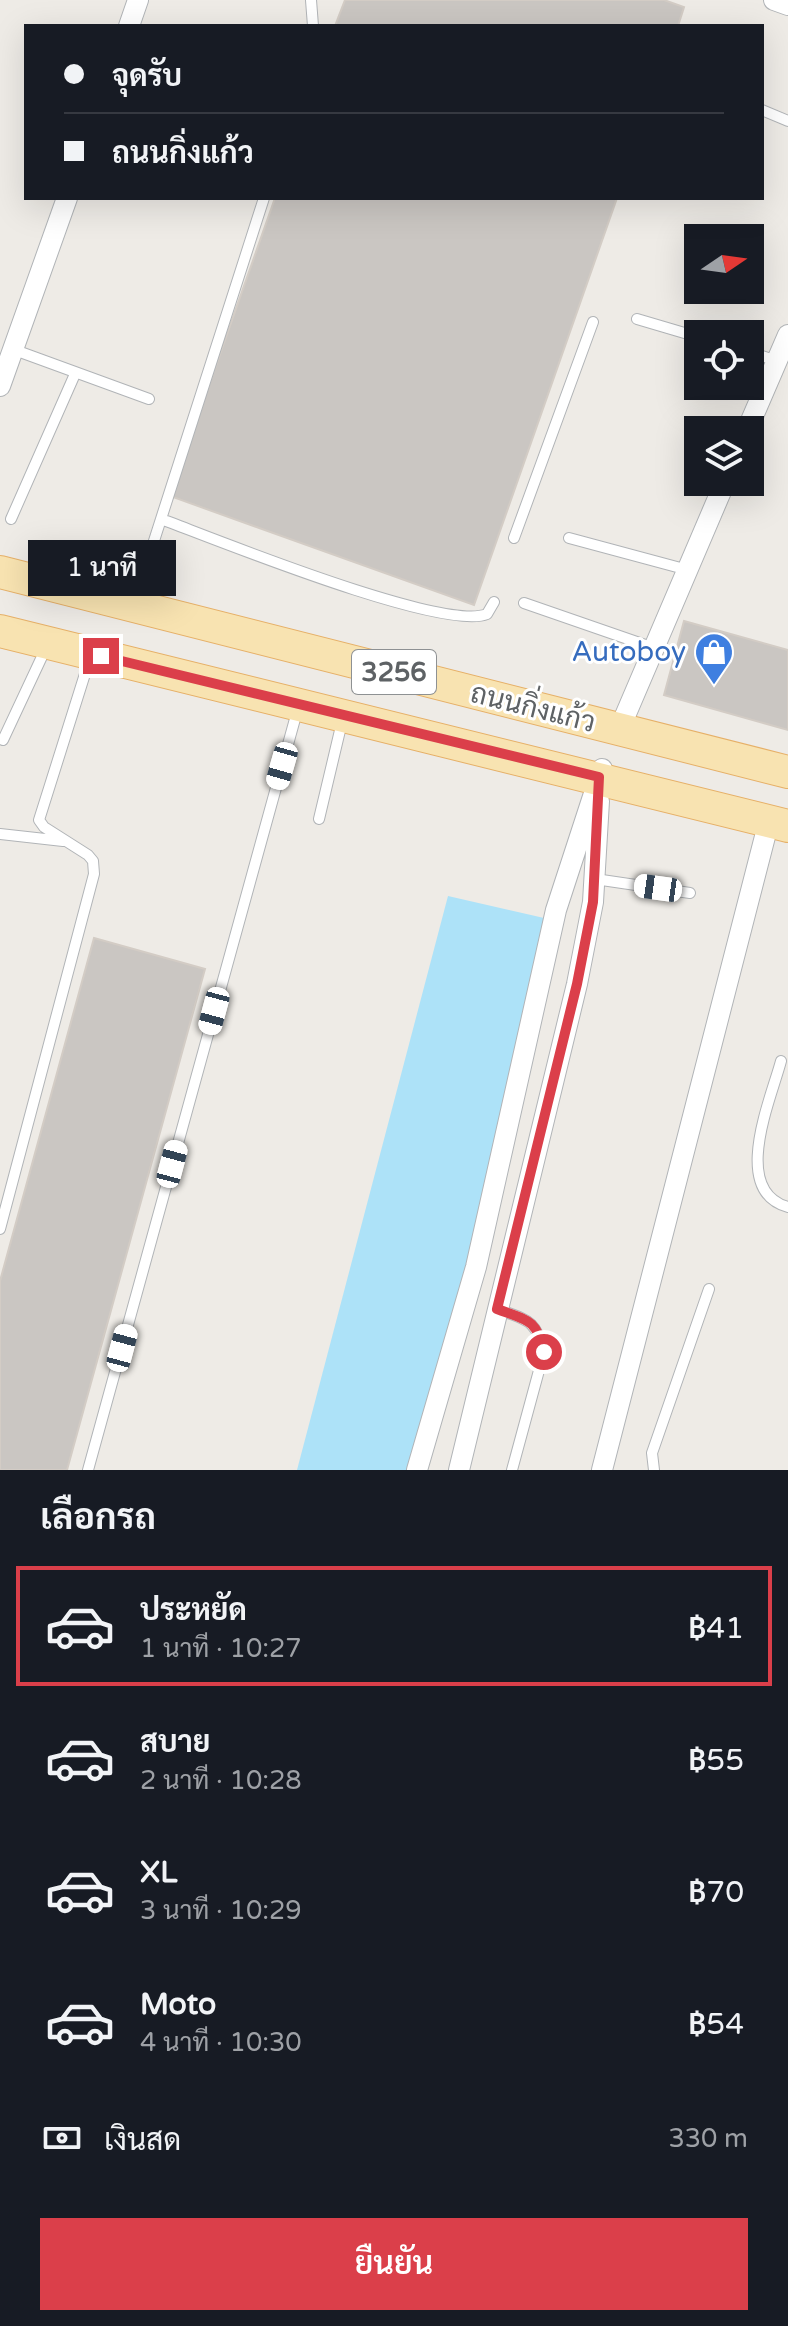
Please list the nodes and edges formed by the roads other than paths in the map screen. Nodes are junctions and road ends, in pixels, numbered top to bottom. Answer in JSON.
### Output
{"nodes":[{"id":1,"x":138,"y":0,"type":"edge"},
{"id":2,"x":311,"y":0,"type":"edge"},
{"id":3,"x":774,"y":0,"type":"edge"},
{"id":4,"x":788,"y":5,"type":"edge"},
{"id":5,"x":130,"y":24,"type":"edge"},
{"id":6,"x":313,"y":24,"type":"edge"},
{"id":7,"x":764,"y":111,"type":"edge"},
{"id":8,"x":788,"y":121,"type":"edge"},
{"id":9,"x":66,"y":200,"type":"edge"},
{"id":10,"x":263,"y":200,"type":"edge"},
{"id":11,"x":637,"y":319,"type":"dead end"},
{"id":12,"x":593,"y":322,"type":"dead end"},
{"id":13,"x":684,"y":333,"type":"edge"},
{"id":14,"x":788,"y":335,"type":"edge"},
{"id":15,"x":12,"y":349,"type":"junction"},
{"id":16,"x":764,"y":357,"type":"edge"},
{"id":17,"x":777,"y":361,"type":"junction"},
{"id":18,"x":75,"y":374,"type":"junction"},
{"id":19,"x":0,"y":386,"type":"edge"},
{"id":20,"x":149,"y":399,"type":"dead end"},
{"id":21,"x":753,"y":416,"type":"edge"},
{"id":22,"x":719,"y":496,"type":"edge"},
{"id":23,"x":11,"y":519,"type":"dead end"},
{"id":24,"x":161,"y":519,"type":"junction"},
{"id":25,"x":514,"y":538,"type":"dead end"},
{"id":26,"x":569,"y":538,"type":"dead end"},
{"id":27,"x":688,"y":570,"type":"junction"},
{"id":28,"x":0,"y":572,"type":"edge"},
{"id":29,"x":494,"y":602,"type":"dead end"},
{"id":30,"x":524,"y":603,"type":"dead end"},
{"id":31,"x":133,"y":606,"type":"junction"},
{"id":32,"x":0,"y":631,"type":"edge"},
{"id":33,"x":48,"y":642,"type":"junction"},
{"id":34,"x":654,"y":648,"type":"junction"},
{"id":35,"x":92,"y":653,"type":"junction"},
{"id":36,"x":299,"y":705,"type":"junction"},
{"id":37,"x":343,"y":716,"type":"junction"},
{"id":38,"x":619,"y":730,"type":"junction"},
{"id":39,"x":3,"y":740,"type":"dead end"},
{"id":40,"x":601,"y":771,"type":"junction"},
{"id":41,"x":788,"y":772,"type":"edge"},
{"id":42,"x":319,"y":819,"type":"dead end"},
{"id":43,"x":778,"y":824,"type":"edge"},
{"id":44,"x":0,"y":834,"type":"edge"},
{"id":45,"x":65,"y":841,"type":"junction"},
{"id":46,"x":595,"y":879,"type":"junction"},
{"id":47,"x":690,"y":893,"type":"dead end"},
{"id":48,"x":781,"y":1061,"type":"dead end"},
{"id":49,"x":788,"y":1207,"type":"edge"},
{"id":50,"x":0,"y":1229,"type":"edge"},
{"id":51,"x":709,"y":1289,"type":"dead end"},
{"id":52,"x":497,"y":1309,"type":"junction"},
{"id":53,"x":88,"y":1470,"type":"edge"},
{"id":54,"x":417,"y":1470,"type":"edge"},
{"id":55,"x":459,"y":1470,"type":"edge"},
{"id":56,"x":512,"y":1470,"type":"edge"},
{"id":57,"x":602,"y":1470,"type":"edge"},
{"id":58,"x":654,"y":1470,"type":"edge"}],
"edges":[{"from":1,"to":5,"type":"street"},
{"from":2,"to":6,"type":"lane"},
{"from":3,"to":4,"type":"street"},
{"from":7,"to":8,"type":"lane"},
{"from":9,"to":15,"type":"street"},
{"from":10,"to":24,"type":"lane"},
{"from":11,"to":13,"type":"lane"},
{"from":12,"to":25,"type":"lane"},
{"from":14,"to":17,"type":"street"},
{"from":15,"to":18,"type":"lane"},
{"from":15,"to":19,"type":"street"},
{"from":16,"to":17,"type":"lane"},
{"from":17,"to":21,"type":"street"},
{"from":18,"to":20,"type":"lane"},
{"from":18,"to":23,"type":"lane"},
{"from":22,"to":27,"type":"street"},
{"from":24,"to":29,"type":"lane"},
{"from":24,"to":31,"type":"lane"},
{"from":26,"to":27,"type":"lane"},
{"from":27,"to":34,"type":"street"},
{"from":28,"to":31,"type":"main road","name":"ถนนกิ่งแก้ว","number":"3256"},
{"from":30,"to":34,"type":"lane"},
{"from":31,"to":38,"type":"main road","name":"ถนนกิ่งแก้ว","number":"3256"},
{"from":32,"to":33,"type":"main road","name":"ถนนกิ่งแก้ว","number":"3256"},
{"from":33,"to":35,"type":"main road","name":"ถนนกิ่งแก้ว","number":"3256"},
{"from":33,"to":39,"type":"lane"},
{"from":34,"to":38,"type":"street"},
{"from":35,"to":36,"type":"main road","name":"ถนนกิ่งแก้ว","number":"3256"},
{"from":35,"to":45,"type":"lane"},
{"from":36,"to":37,"type":"main road","name":"ถนนกิ่งแก้ว","number":"3256"},
{"from":36,"to":53,"type":"lane"},
{"from":37,"to":40,"type":"main road","name":"ถนนกิ่งแก้ว","number":"3256"},
{"from":37,"to":42,"type":"lane"},
{"from":38,"to":41,"type":"main road","name":"ถนนกิ่งแก้ว","number":"3256"},
{"from":40,"to":43,"type":"main road","name":"ถนนกิ่งแก้ว","number":"3256"},
{"from":40,"to":46,"type":"street"},
{"from":40,"to":54,"type":"street"},
{"from":43,"to":57,"type":"street"},
{"from":44,"to":45,"type":"lane"},
{"from":45,"to":50,"type":"lane"},
{"from":46,"to":47,"type":"lane"},
{"from":46,"to":52,"type":"street"},
{"from":48,"to":49,"type":"lane"},
{"from":51,"to":58,"type":"lane"},
{"from":52,"to":55,"type":"street"},
{"from":52,"to":56,"type":"lane"}]}
